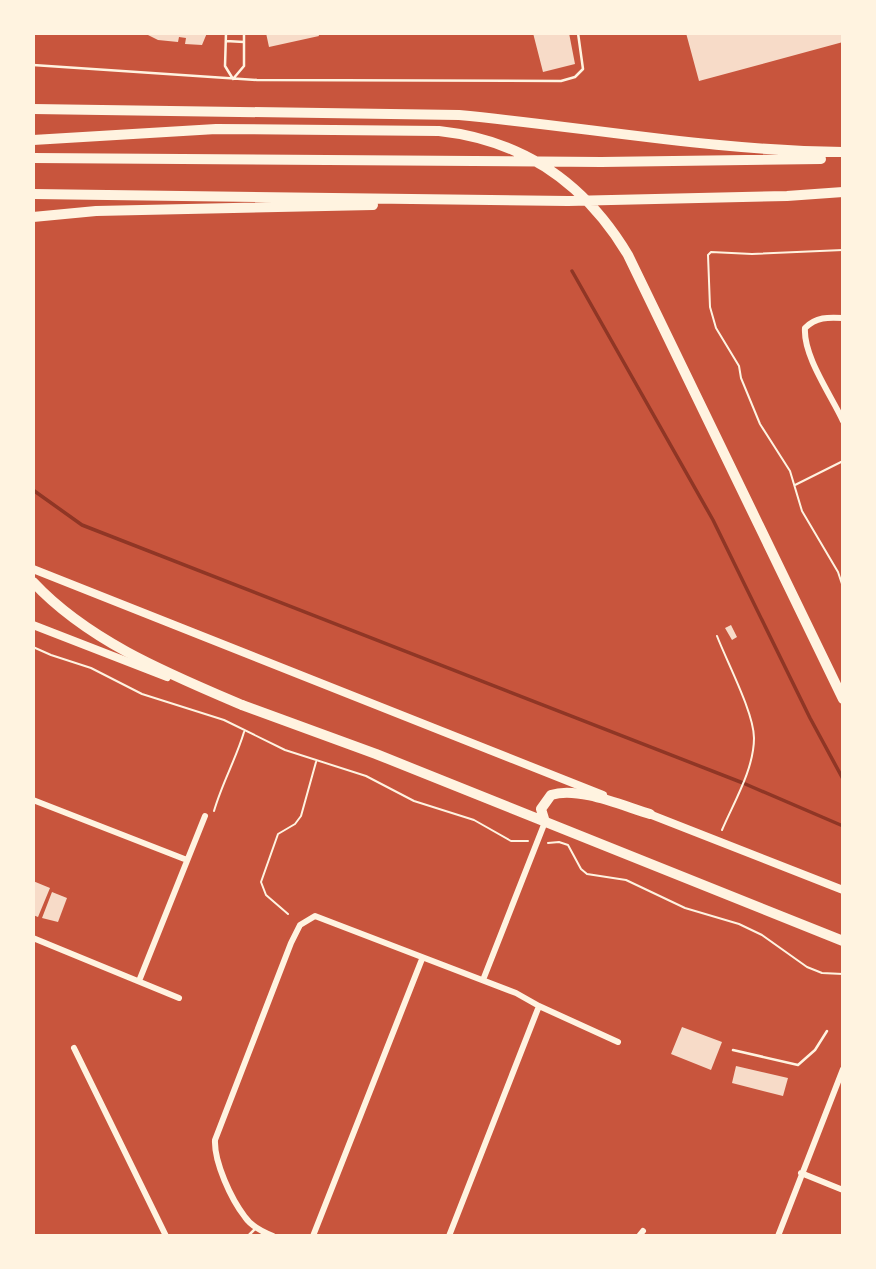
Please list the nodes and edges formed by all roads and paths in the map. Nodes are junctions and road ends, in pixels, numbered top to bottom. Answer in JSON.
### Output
{"nodes":[{"id":1,"x":226,"y":33,"type":"edge"},
{"id":2,"x":244,"y":33,"type":"edge"},
{"id":3,"x":578,"y":33,"type":"edge"},
{"id":4,"x":226,"y":41,"type":"junction"},
{"id":5,"x":244,"y":42,"type":"junction"},
{"id":6,"x":33,"y":65,"type":"edge"},
{"id":7,"x":233,"y":79,"type":"junction"},
{"id":8,"x":33,"y":108,"type":"edge"},
{"id":9,"x":33,"y":140,"type":"edge"},
{"id":10,"x":843,"y":152,"type":"edge"},
{"id":11,"x":33,"y":158,"type":"edge"},
{"id":12,"x":843,"y":158,"type":"edge"},
{"id":13,"x":843,"y":192,"type":"edge"},
{"id":14,"x":33,"y":194,"type":"edge"},
{"id":15,"x":568,"y":201,"type":"junction"},
{"id":16,"x":33,"y":217,"type":"edge"},
{"id":17,"x":843,"y":250,"type":"edge"},
{"id":18,"x":843,"y":318,"type":"edge"},
{"id":19,"x":843,"y":421,"type":"edge"},
{"id":20,"x":843,"y":461,"type":"edge"},
{"id":21,"x":795,"y":485,"type":"junction"},
{"id":22,"x":33,"y":569,"type":"edge"},
{"id":23,"x":33,"y":582,"type":"edge"},
{"id":24,"x":843,"y":587,"type":"edge"},
{"id":25,"x":33,"y":625,"type":"edge"},
{"id":26,"x":717,"y":636,"type":"dead end"},
{"id":27,"x":33,"y":647,"type":"edge"},
{"id":28,"x":843,"y":699,"type":"edge"},
{"id":29,"x":242,"y":705,"type":"junction"},
{"id":30,"x":245,"y":731,"type":"junction"},
{"id":31,"x":317,"y":760,"type":"junction"},
{"id":32,"x":33,"y":800,"type":"edge"},
{"id":33,"x":650,"y":814,"type":"junction"},
{"id":34,"x":205,"y":816,"type":"joint"},
{"id":35,"x":545,"y":822,"type":"junction"},
{"id":36,"x":717,"y":840,"type":"junction"},
{"id":37,"x":537,"y":842,"type":"junction"},
{"id":38,"x":187,"y":860,"type":"junction"},
{"id":39,"x":843,"y":890,"type":"edge"},
{"id":40,"x":289,"y":914,"type":"dead end"},
{"id":41,"x":33,"y":938,"type":"edge"},
{"id":42,"x":843,"y":941,"type":"edge"},
{"id":43,"x":422,"y":958,"type":"junction"},
{"id":44,"x":843,"y":974,"type":"edge"},
{"id":45,"x":139,"y":981,"type":"junction"},
{"id":46,"x":483,"y":981,"type":"junction"},
{"id":47,"x":178,"y":998,"type":"dead end"},
{"id":48,"x":539,"y":1006,"type":"junction"},
{"id":49,"x":827,"y":1031,"type":"dead end"},
{"id":50,"x":618,"y":1042,"type":"dead end"},
{"id":51,"x":74,"y":1048,"type":"dead end"},
{"id":52,"x":733,"y":1051,"type":"dead end"},
{"id":53,"x":843,"y":1069,"type":"edge"},
{"id":54,"x":801,"y":1173,"type":"junction"},
{"id":55,"x":843,"y":1190,"type":"edge"},
{"id":56,"x":256,"y":1228,"type":"junction"},
{"id":57,"x":166,"y":1236,"type":"edge"},
{"id":58,"x":248,"y":1236,"type":"edge"},
{"id":59,"x":273,"y":1236,"type":"edge"},
{"id":60,"x":313,"y":1236,"type":"edge"},
{"id":61,"x":449,"y":1236,"type":"edge"},
{"id":62,"x":778,"y":1236,"type":"edge"}],
"edges":[{"from":1,"to":4,"type":"lane"},
{"from":2,"to":5,"type":"lane"},
{"from":3,"to":7,"type":"lane"},
{"from":4,"to":5,"type":"lane"},
{"from":4,"to":7,"type":"lane"},
{"from":5,"to":7,"type":"lane"},
{"from":6,"to":7,"type":"lane"},
{"from":8,"to":10,"type":"highway"},
{"from":9,"to":28,"type":"highway"},
{"from":11,"to":12,"type":"highway"},
{"from":13,"to":15,"type":"highway"},
{"from":14,"to":15,"type":"highway"},
{"from":15,"to":16,"type":"highway"},
{"from":17,"to":21,"type":"path"},
{"from":18,"to":19,"type":"street"},
{"from":20,"to":21,"type":"path"},
{"from":21,"to":24,"type":"path"},
{"from":22,"to":33,"type":"main road"},
{"from":23,"to":29,"type":"highway"},
{"from":25,"to":29,"type":"main road"},
{"from":26,"to":36,"type":"path"},
{"from":27,"to":30,"type":"path"},
{"from":29,"to":35,"type":"main road"},
{"from":30,"to":31,"type":"path"},
{"from":30,"to":34,"type":"path"},
{"from":31,"to":37,"type":"path"},
{"from":31,"to":40,"type":"path"},
{"from":32,"to":38,"type":"street"},
{"from":33,"to":35,"type":"main road"},
{"from":33,"to":36,"type":"main road"},
{"from":34,"to":38,"type":"street"},
{"from":35,"to":37,"type":"street"},
{"from":35,"to":42,"type":"main road"},
{"from":36,"to":39,"type":"main road"},
{"from":37,"to":44,"type":"path"},
{"from":37,"to":46,"type":"street"},
{"from":38,"to":45,"type":"street"},
{"from":41,"to":45,"type":"street"},
{"from":43,"to":46,"type":"street"},
{"from":43,"to":56,"type":"street"},
{"from":43,"to":60,"type":"street"},
{"from":45,"to":47,"type":"street"},
{"from":46,"to":48,"type":"street"},
{"from":48,"to":50,"type":"street"},
{"from":48,"to":61,"type":"street"},
{"from":49,"to":52,"type":"lane"},
{"from":51,"to":57,"type":"street"},
{"from":53,"to":54,"type":"street"},
{"from":54,"to":55,"type":"street"},
{"from":54,"to":62,"type":"street"},
{"from":56,"to":58,"type":"lane"},
{"from":56,"to":59,"type":"street"}]}
